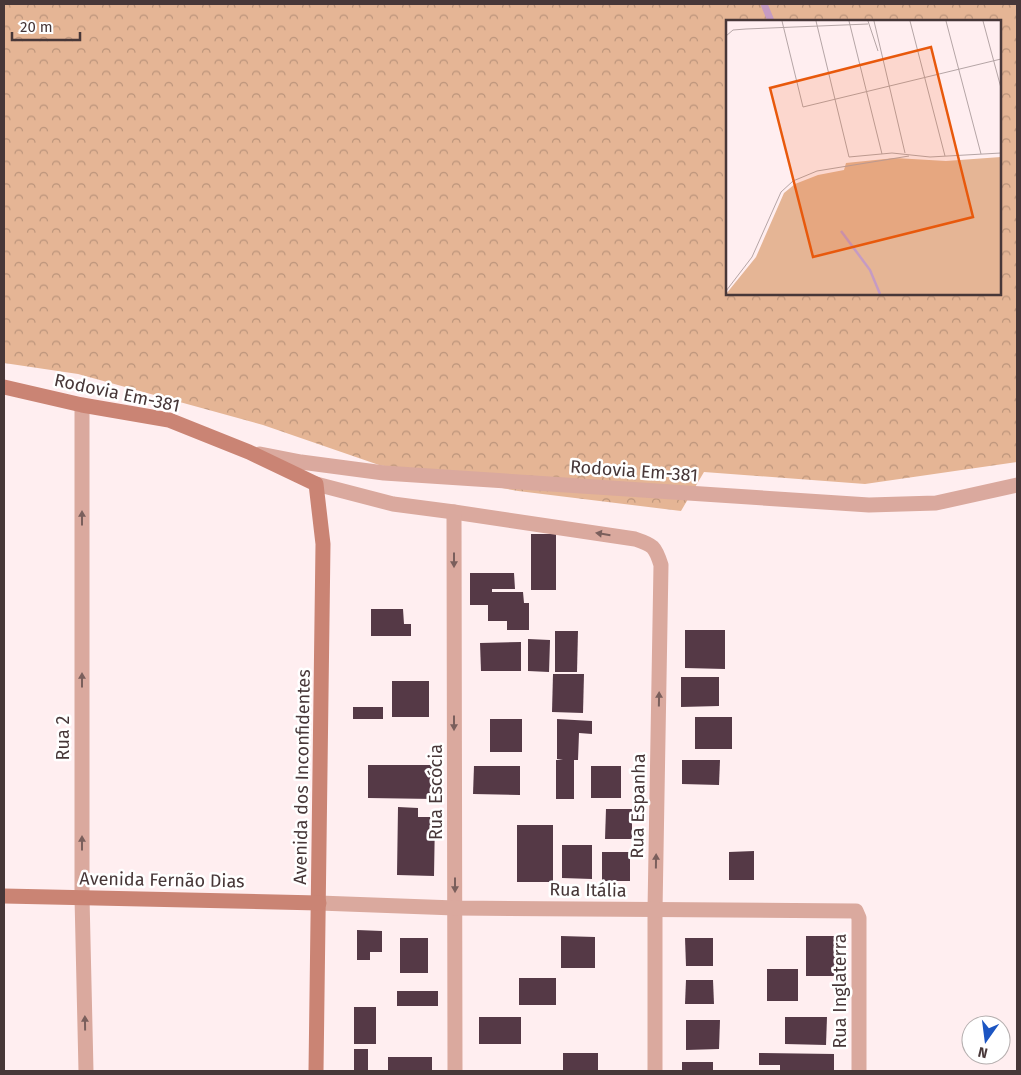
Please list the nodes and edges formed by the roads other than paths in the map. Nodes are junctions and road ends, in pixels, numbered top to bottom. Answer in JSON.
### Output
{"nodes":[{"id":1,"x":4,"y":387,"type":"edge"},
{"id":2,"x":82,"y":405,"type":"junction"},
{"id":3,"x":249,"y":452,"type":"junction"},
{"id":4,"x":316,"y":484,"type":"junction"},
{"id":5,"x":1017,"y":485,"type":"edge"},
{"id":6,"x":454,"y":512,"type":"junction"},
{"id":7,"x":4,"y":896,"type":"edge"},
{"id":8,"x":82,"y":897,"type":"junction"},
{"id":9,"x":319,"y":903,"type":"junction"},
{"id":10,"x":455,"y":908,"type":"junction"},
{"id":11,"x":655,"y":910,"type":"junction"},
{"id":12,"x":856,"y":911,"type":"joint"},
{"id":13,"x":86,"y":1071,"type":"edge"},
{"id":14,"x":316,"y":1071,"type":"edge"},
{"id":15,"x":455,"y":1071,"type":"edge"},
{"id":16,"x":655,"y":1071,"type":"edge"},
{"id":17,"x":859,"y":1071,"type":"edge"}],
"edges":[{"from":1,"to":2,"type":"street","name":"Rodovia Em-381"},
{"from":2,"to":3,"type":"street","name":"Rodovia Em-381"},
{"from":8,"to":2,"type":"street","name":"Rua 2","one_way":true},
{"from":3,"to":4,"type":"street","name":"Rodovia Em-381"},
{"from":3,"to":5,"type":"street","name":"Rodovia Em-381"},
{"from":4,"to":6,"type":"street"},
{"from":4,"to":9,"type":"street","name":"Avenida dos Inconfidentes"},
{"from":6,"to":10,"type":"street","name":"Rua Escócia","one_way":true},
{"from":11,"to":6,"type":"street","name":"Rua Espanha","one_way":true},
{"from":7,"to":8,"type":"street","name":"Avenida Fernão Dias"},
{"from":8,"to":9,"type":"street","name":"Avenida Fernão Dias"},
{"from":13,"to":8,"type":"street","name":"Rua 2","one_way":true},
{"from":9,"to":10,"type":"street","name":"Rua Itália"},
{"from":9,"to":14,"type":"street","name":"Avenida dos Inconfidentes"},
{"from":10,"to":11,"type":"street","name":"Rua Itália"},
{"from":10,"to":15,"type":"street","name":"Rua Escócia"},
{"from":11,"to":12,"type":"street","name":"Rua Itália"},
{"from":11,"to":16,"type":"street","name":"Rua Espanha"},
{"from":12,"to":17,"type":"street","name":"Rua Inglaterra"}]}
